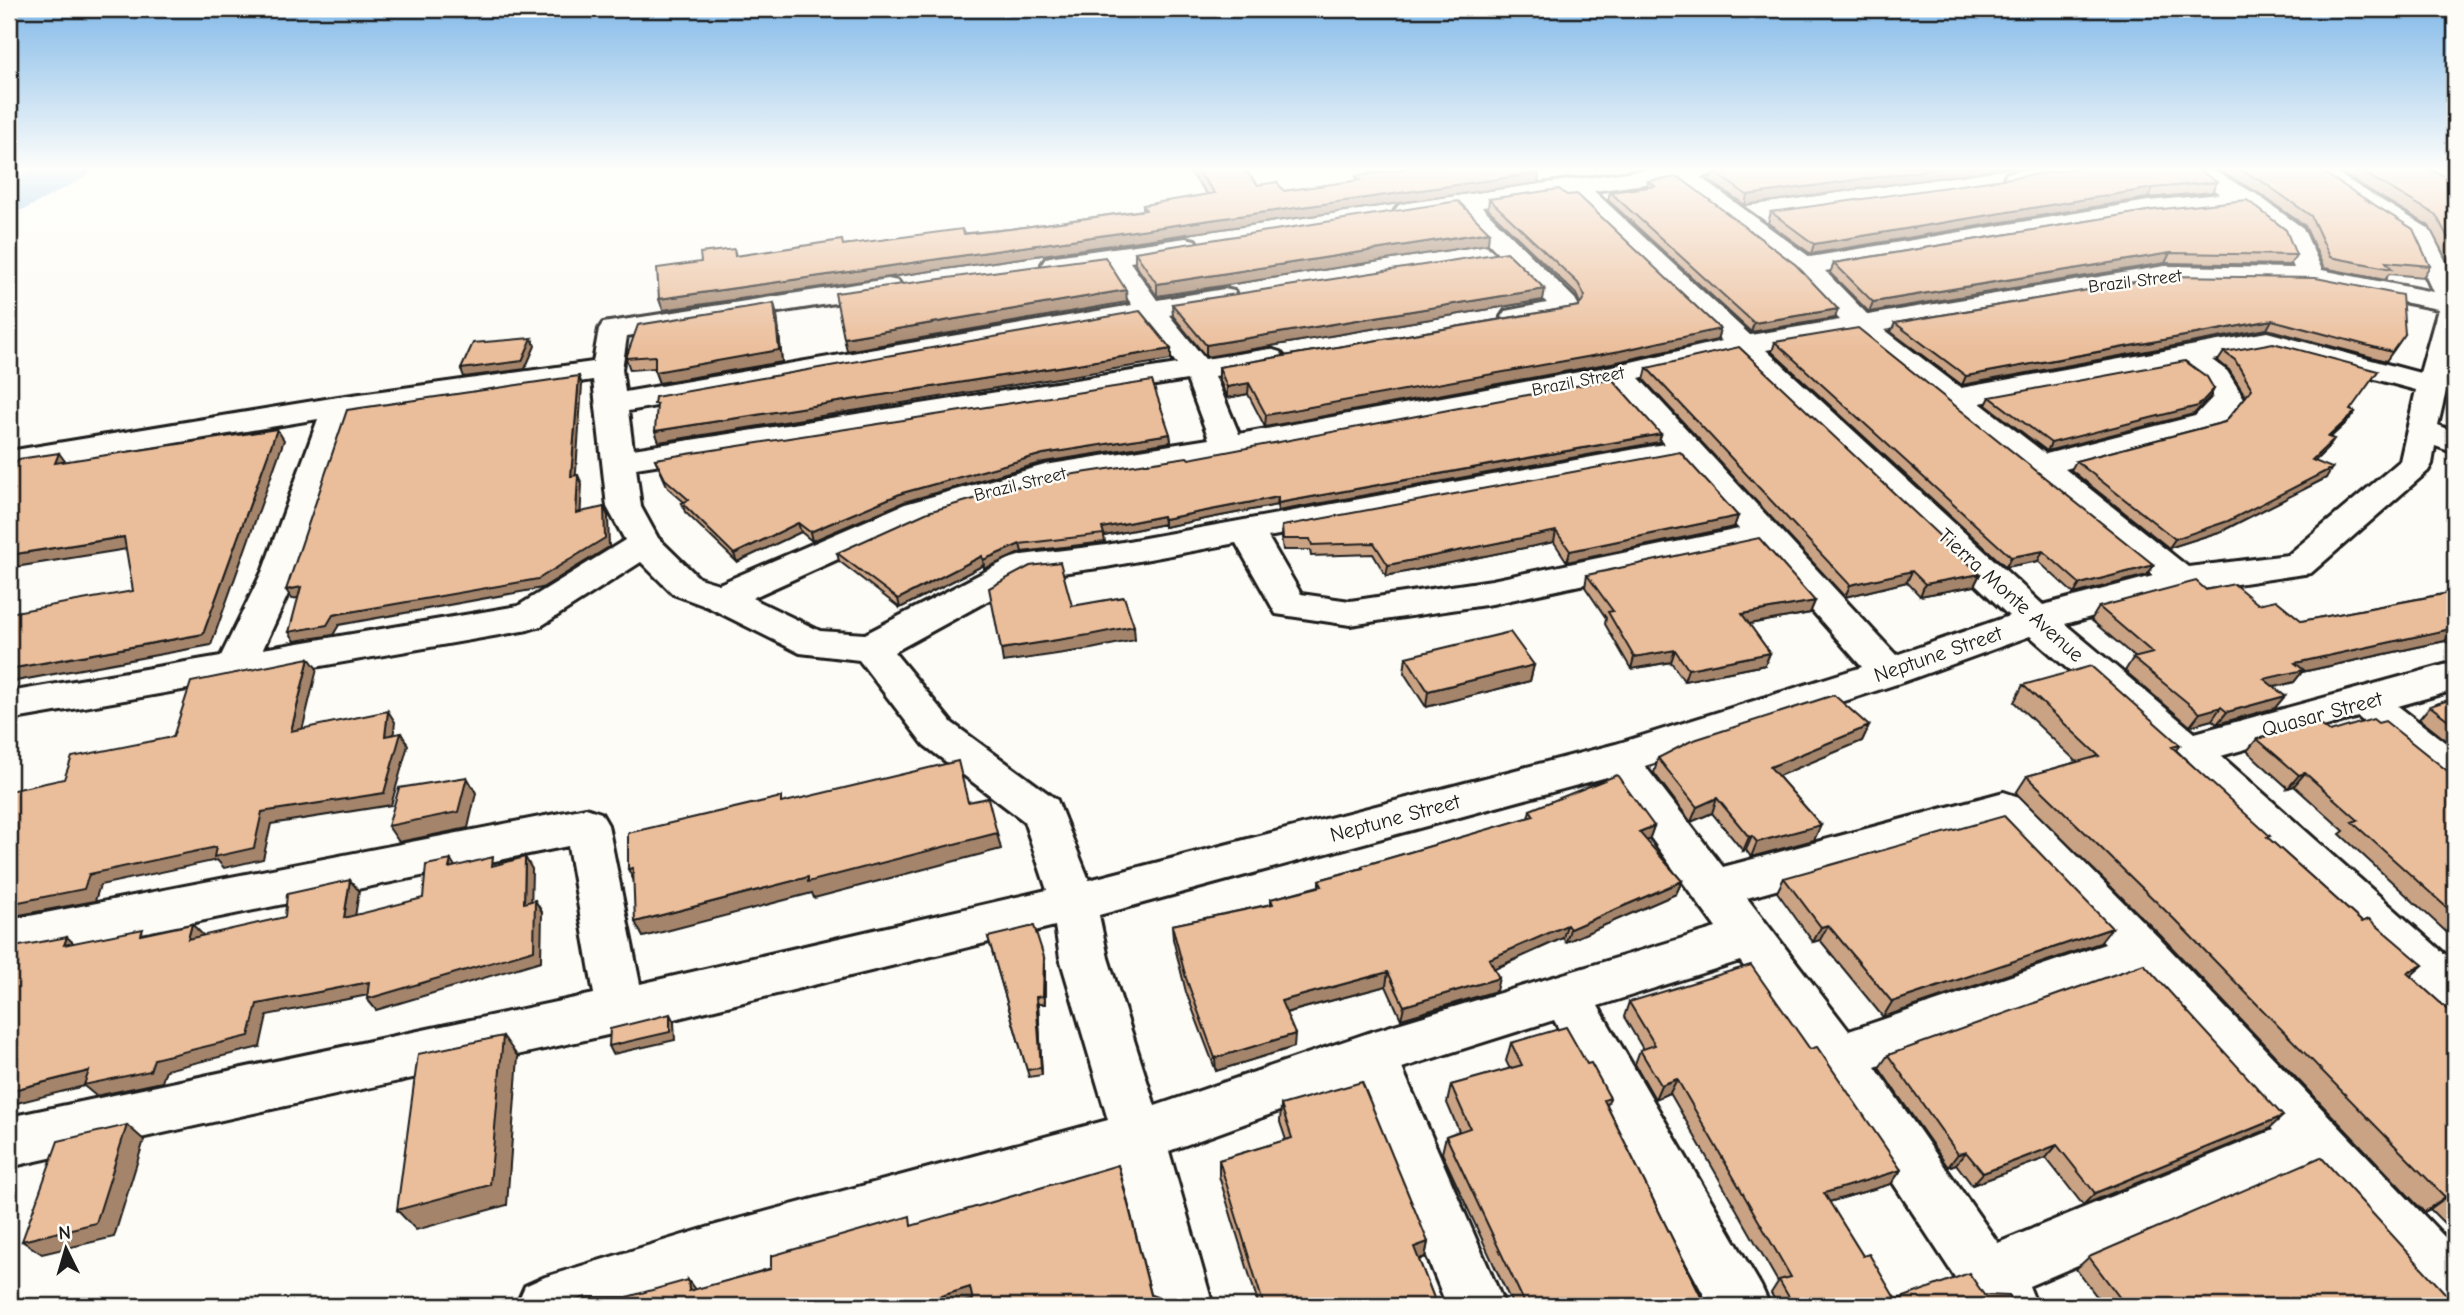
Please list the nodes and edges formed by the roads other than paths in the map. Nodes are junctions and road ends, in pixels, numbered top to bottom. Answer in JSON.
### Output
{"nodes":[{"id":1,"x":1490,"y":228,"type":"edge"},
{"id":2,"x":1618,"y":228,"type":"edge"},
{"id":3,"x":1753,"y":228,"type":"edge"},
{"id":4,"x":2031,"y":228,"type":"edge"},
{"id":5,"x":2286,"y":228,"type":"edge"},
{"id":6,"x":2410,"y":228,"type":"edge"},
{"id":7,"x":1208,"y":242,"type":"edge"},
{"id":8,"x":1513,"y":251,"type":"junction"},
{"id":9,"x":1114,"y":257,"type":"junction"},
{"id":10,"x":1472,"y":258,"type":"edge"},
{"id":11,"x":1805,"y":266,"type":"junction"},
{"id":12,"x":1034,"y":267,"type":"edge"},
{"id":13,"x":2311,"y":276,"type":"junction"},
{"id":14,"x":912,"y":283,"type":"edge"},
{"id":15,"x":1256,"y":292,"type":"edge"},
{"id":16,"x":1149,"y":309,"type":"junction"},
{"id":17,"x":2453,"y":313,"type":"edge"},
{"id":18,"x":1491,"y":321,"type":"edge"},
{"id":19,"x":1860,"y":325,"type":"junction"},
{"id":20,"x":1740,"y":346,"type":"junction"},
{"id":21,"x":2184,"y":354,"type":"junction"},
{"id":22,"x":1292,"y":355,"type":"edge"},
{"id":23,"x":611,"y":367,"type":"junction"},
{"id":24,"x":1198,"y":370,"type":"junction"},
{"id":25,"x":1618,"y":374,"type":"junction"},
{"id":26,"x":2432,"y":385,"type":"junction"},
{"id":27,"x":1952,"y":399,"type":"junction"},
{"id":28,"x":338,"y":406,"type":"junction"},
{"id":29,"x":2421,"y":429,"type":"junction"},
{"id":30,"x":2455,"y":443,"type":"edge"},
{"id":31,"x":1228,"y":446,"type":"junction"},
{"id":32,"x":1687,"y":450,"type":"junction"},
{"id":33,"x":618,"y":461,"type":"junction"},
{"id":34,"x":2040,"y":465,"type":"junction"},
{"id":35,"x":9,"y":468,"type":"edge"},
{"id":36,"x":1246,"y":530,"type":"junction"},
{"id":37,"x":1763,"y":535,"type":"junction"},
{"id":38,"x":644,"y":544,"type":"junction"},
{"id":39,"x":2181,"y":580,"type":"junction"},
{"id":40,"x":721,"y":598,"type":"junction"},
{"id":41,"x":2036,"y":620,"type":"junction"},
{"id":42,"x":870,"y":648,"type":"junction"},
{"id":43,"x":235,"y":667,"type":"junction"},
{"id":44,"x":1889,"y":672,"type":"junction"},
{"id":45,"x":2455,"y":676,"type":"edge"},
{"id":46,"x":2367,"y":702,"type":"junction"},
{"id":47,"x":9,"y":706,"type":"edge"},
{"id":48,"x":2188,"y":750,"type":"junction"},
{"id":49,"x":1617,"y":759,"type":"junction"},
{"id":50,"x":2455,"y":773,"type":"edge"},
{"id":51,"x":1716,"y":888,"type":"junction"},
{"id":52,"x":1074,"y":903,"type":"junction"},
{"id":53,"x":1752,"y":937,"type":"junction"},
{"id":54,"x":9,"y":940,"type":"edge"},
{"id":55,"x":2142,"y":952,"type":"junction"},
{"id":56,"x":2455,"y":993,"type":"edge"},
{"id":57,"x":1566,"y":996,"type":"junction"},
{"id":58,"x":621,"y":1010,"type":"junction"},
{"id":59,"x":1371,"y":1055,"type":"junction"},
{"id":60,"x":1839,"y":1057,"type":"junction"},
{"id":61,"x":1139,"y":1137,"type":"junction"},
{"id":62,"x":2314,"y":1138,"type":"junction"},
{"id":63,"x":9,"y":1142,"type":"edge"},
{"id":64,"x":2455,"y":1289,"type":"edge"},
{"id":65,"x":1997,"y":1291,"type":"edge"},
{"id":66,"x":545,"y":1306,"type":"edge"},
{"id":67,"x":1184,"y":1306,"type":"edge"},
{"id":68,"x":1476,"y":1306,"type":"edge"},
{"id":69,"x":1741,"y":1306,"type":"edge"}],
"edges":[{"from":1,"to":8,"type":"street"},
{"from":2,"to":20,"type":"street","name":"Tierra Monte Avenue"},
{"from":3,"to":11,"type":"street"},
{"from":4,"to":11,"type":"street"},
{"from":5,"to":13,"type":"street"},
{"from":6,"to":17,"type":"street"},
{"from":7,"to":9,"type":"street"},
{"from":8,"to":10,"type":"street"},
{"from":8,"to":18,"type":"street"},
{"from":9,"to":12,"type":"street"},
{"from":9,"to":16,"type":"street"},
{"from":11,"to":19,"type":"street"},
{"from":13,"to":17,"type":"street","name":"Brazil Street"},
{"from":13,"to":19,"type":"street","name":"Brazil Street"},
{"from":14,"to":23,"type":"street"},
{"from":15,"to":16,"type":"street"},
{"from":16,"to":23,"type":"street"},
{"from":16,"to":24,"type":"street"},
{"from":17,"to":26,"type":"street","name":"Neptune Street"},
{"from":19,"to":20,"type":"street","name":"Brazil Street"},
{"from":19,"to":27,"type":"street"},
{"from":20,"to":25,"type":"street","name":"Brazil Street"},
{"from":20,"to":41,"type":"street","name":"Tierra Monte Avenue"},
{"from":21,"to":26,"type":"street"},
{"from":21,"to":27,"type":"street"},
{"from":21,"to":34,"type":"street"},
{"from":22,"to":24,"type":"street"},
{"from":23,"to":28,"type":"street"},
{"from":23,"to":33,"type":"street"},
{"from":24,"to":31,"type":"street"},
{"from":24,"to":33,"type":"street"},
{"from":25,"to":31,"type":"street","name":"Brazil Street"},
{"from":25,"to":32,"type":"street"},
{"from":26,"to":29,"type":"street","name":"Neptune Street"},
{"from":27,"to":34,"type":"street"},
{"from":28,"to":35,"type":"street"},
{"from":28,"to":43,"type":"street"},
{"from":29,"to":30,"type":"street"},
{"from":29,"to":39,"type":"street","name":"Neptune Street"},
{"from":31,"to":40,"type":"street","name":"Brazil Street"},
{"from":32,"to":36,"type":"street"},
{"from":32,"to":37,"type":"street"},
{"from":33,"to":38,"type":"street"},
{"from":34,"to":39,"type":"street"},
{"from":36,"to":37,"type":"street"},
{"from":36,"to":42,"type":"street"},
{"from":37,"to":44,"type":"street"},
{"from":38,"to":40,"type":"street"},
{"from":38,"to":43,"type":"street"},
{"from":39,"to":41,"type":"street","name":"Neptune Street"},
{"from":40,"to":42,"type":"street"},
{"from":41,"to":44,"type":"street","name":"Neptune Street"},
{"from":41,"to":48,"type":"street","name":"Tierra Monte Avenue"},
{"from":42,"to":52,"type":"street"},
{"from":43,"to":47,"type":"street"},
{"from":44,"to":49,"type":"street","name":"Neptune Street"},
{"from":45,"to":46,"type":"street","name":"Quasar Street"},
{"from":46,"to":48,"type":"street","name":"Quasar Street"},
{"from":46,"to":50,"type":"street"},
{"from":48,"to":56,"type":"street","name":"Tierra Monte Avenue"},
{"from":49,"to":51,"type":"street"},
{"from":49,"to":52,"type":"street","name":"Neptune Street"},
{"from":51,"to":53,"type":"street"},
{"from":51,"to":55,"type":"street"},
{"from":52,"to":58,"type":"street","name":"Neptune Street"},
{"from":52,"to":61,"type":"street"},
{"from":53,"to":57,"type":"street"},
{"from":53,"to":60,"type":"street"},
{"from":54,"to":58,"type":"street"},
{"from":55,"to":60,"type":"street"},
{"from":55,"to":62,"type":"street"},
{"from":57,"to":59,"type":"street"},
{"from":57,"to":69,"type":"street"},
{"from":58,"to":63,"type":"street","name":"Neptune Street"},
{"from":59,"to":61,"type":"street"},
{"from":59,"to":68,"type":"street"},
{"from":60,"to":65,"type":"street"},
{"from":61,"to":66,"type":"street"},
{"from":61,"to":67,"type":"street"},
{"from":62,"to":64,"type":"street"},
{"from":62,"to":65,"type":"street"}]}
